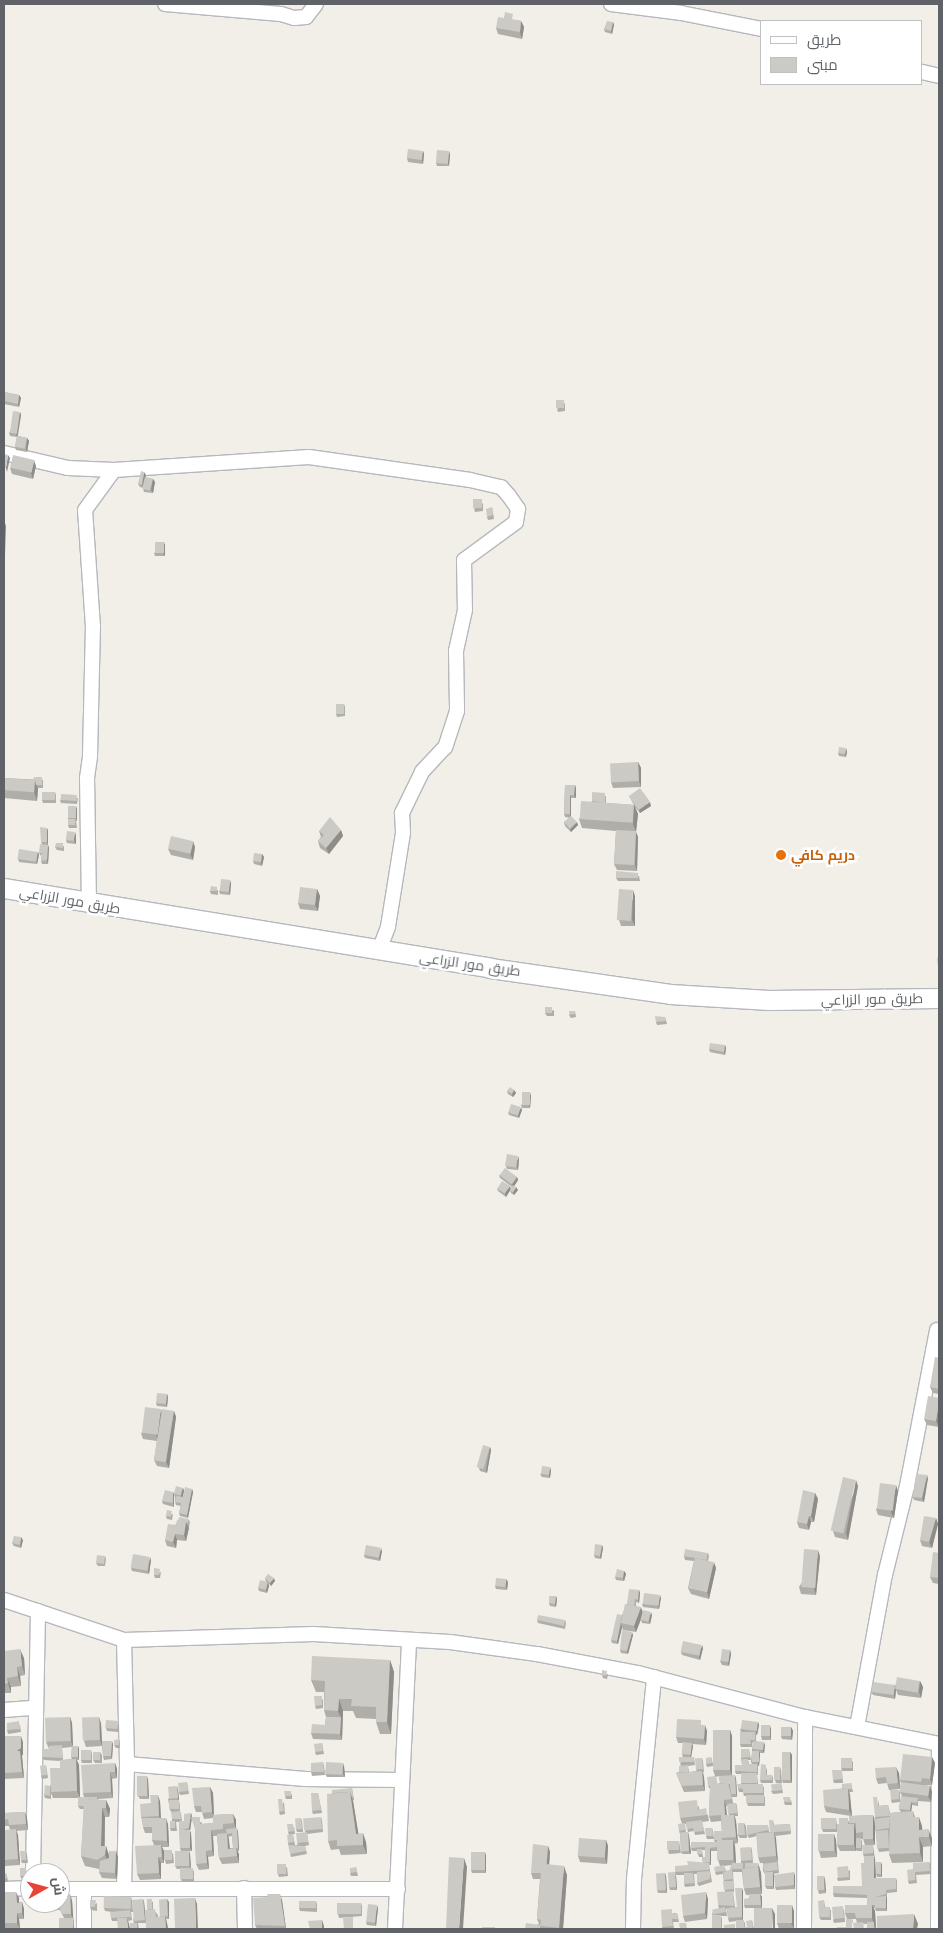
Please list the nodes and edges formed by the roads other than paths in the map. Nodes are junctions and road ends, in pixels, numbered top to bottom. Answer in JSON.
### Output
{"nodes":[{"id":1,"x":165,"y":4,"type":"edge"},
{"id":2,"x":316,"y":4,"type":"edge"},
{"id":3,"x":611,"y":4,"type":"edge"},
{"id":4,"x":760,"y":28,"type":"edge"},
{"id":5,"x":923,"y":72,"type":"edge"},
{"id":6,"x":939,"y":76,"type":"edge"},
{"id":7,"x":4,"y":453,"type":"edge"},
{"id":8,"x":114,"y":470,"type":"junction"},
{"id":9,"x":4,"y":888,"type":"edge"},
{"id":10,"x":89,"y":904,"type":"junction"},
{"id":11,"x":379,"y":950,"type":"junction"},
{"id":12,"x":939,"y":998,"type":"edge"},
{"id":13,"x":937,"y":1330,"type":"dead end"},
{"id":14,"x":4,"y":1600,"type":"edge"},
{"id":15,"x":38,"y":1612,"type":"junction"},
{"id":16,"x":124,"y":1640,"type":"junction"},
{"id":17,"x":409,"y":1642,"type":"junction"},
{"id":18,"x":654,"y":1678,"type":"junction"},
{"id":19,"x":35,"y":1708,"type":"junction"},
{"id":20,"x":4,"y":1710,"type":"edge"},
{"id":21,"x":805,"y":1717,"type":"junction"},
{"id":22,"x":857,"y":1728,"type":"junction"},
{"id":23,"x":939,"y":1744,"type":"edge"},
{"id":24,"x":127,"y":1764,"type":"junction"},
{"id":25,"x":400,"y":1780,"type":"junction"},
{"id":26,"x":33,"y":1863,"type":"edge"},
{"id":27,"x":20,"y":1888,"type":"edge"},
{"id":28,"x":124,"y":1888,"type":"junction"},
{"id":29,"x":244,"y":1888,"type":"junction"},
{"id":30,"x":4,"y":1889,"type":"edge"},
{"id":31,"x":70,"y":1889,"type":"edge"},
{"id":32,"x":84,"y":1889,"type":"junction"},
{"id":33,"x":398,"y":1890,"type":"junction"},
{"id":34,"x":84,"y":1929,"type":"edge"},
{"id":35,"x":245,"y":1929,"type":"edge"},
{"id":36,"x":395,"y":1929,"type":"edge"},
{"id":37,"x":633,"y":1929,"type":"edge"},
{"id":38,"x":804,"y":1929,"type":"edge"},
{"id":39,"x":938,"y":1929,"type":"edge"}],
"edges":[{"from":1,"to":2,"type":"street"},
{"from":3,"to":4,"type":"street"},
{"from":5,"to":6,"type":"street"},
{"from":7,"to":8,"type":"street"},
{"from":8,"to":10,"type":"street"},
{"from":8,"to":11,"type":"street"},
{"from":9,"to":10,"type":"street","name":"طريق مور الزراعي"},
{"from":10,"to":11,"type":"street","name":"طريق مور الزراعي"},
{"from":11,"to":12,"type":"street","name":"طريق مور الزراعي"},
{"from":13,"to":22,"type":"street"},
{"from":14,"to":15,"type":"street"},
{"from":15,"to":16,"type":"street"},
{"from":15,"to":19,"type":"street"},
{"from":16,"to":17,"type":"street"},
{"from":16,"to":24,"type":"street"},
{"from":17,"to":18,"type":"street"},
{"from":17,"to":25,"type":"street"},
{"from":18,"to":21,"type":"street"},
{"from":18,"to":37,"type":"street"},
{"from":19,"to":20,"type":"street"},
{"from":19,"to":26,"type":"street"},
{"from":21,"to":22,"type":"street"},
{"from":21,"to":38,"type":"street"},
{"from":22,"to":23,"type":"street"},
{"from":23,"to":39,"type":"street"},
{"from":24,"to":25,"type":"street"},
{"from":24,"to":28,"type":"street"},
{"from":25,"to":33,"type":"street"},
{"from":27,"to":30,"type":"street"},
{"from":28,"to":29,"type":"street"},
{"from":28,"to":32,"type":"street"},
{"from":29,"to":33,"type":"street"},
{"from":29,"to":35,"type":"street"},
{"from":31,"to":32,"type":"street"},
{"from":32,"to":34,"type":"street"},
{"from":33,"to":36,"type":"street"}]}
